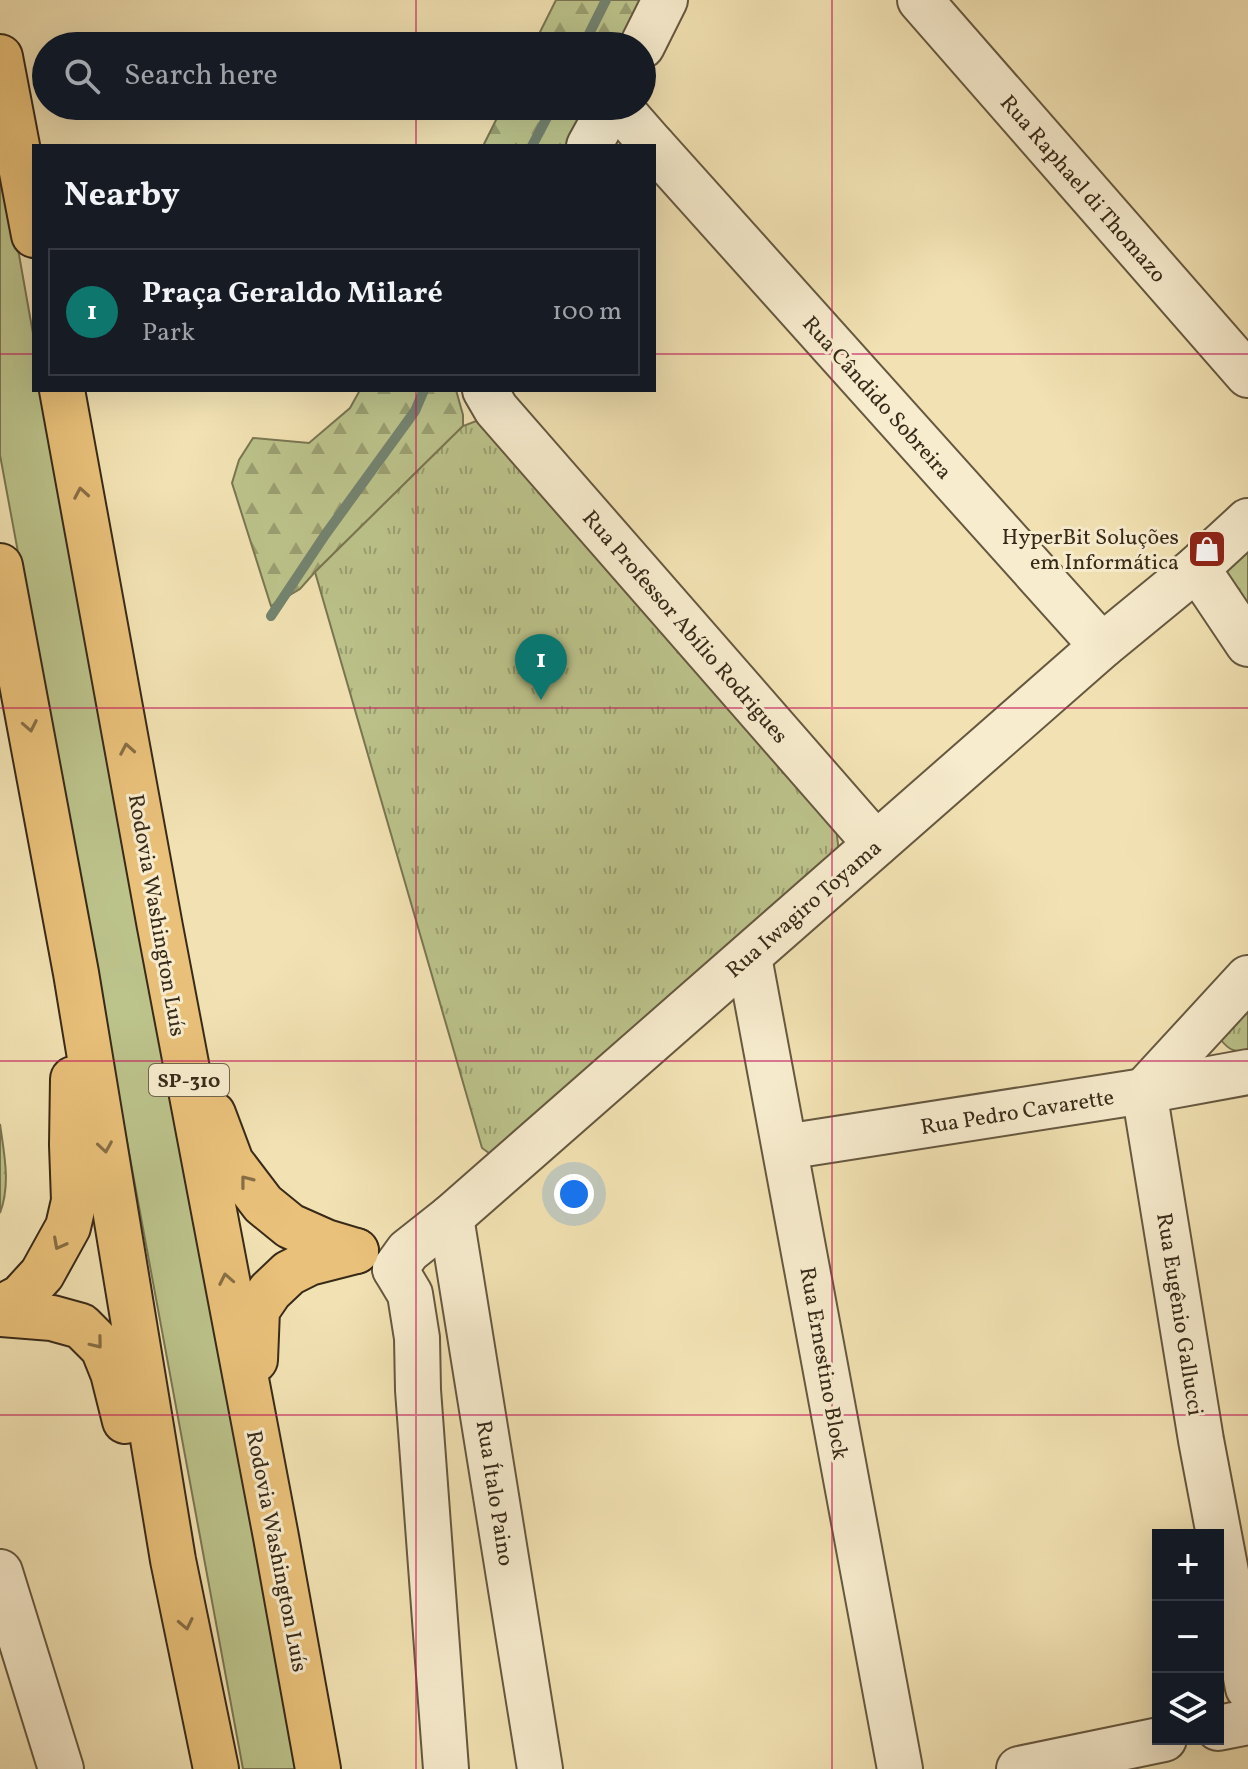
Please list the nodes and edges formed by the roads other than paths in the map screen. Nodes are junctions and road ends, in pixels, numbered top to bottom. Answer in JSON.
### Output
{"nodes":[{"id":1,"x":665,"y":0,"type":"edge"},
{"id":2,"x":920,"y":0,"type":"edge"},
{"id":3,"x":649,"y":32,"type":"edge"},
{"id":4,"x":0,"y":57,"type":"edge"},
{"id":5,"x":603,"y":120,"type":"edge"},
{"id":6,"x":631,"y":120,"type":"edge"},
{"id":7,"x":590,"y":144,"type":"edge"},
{"id":8,"x":652,"y":144,"type":"edge"},
{"id":9,"x":656,"y":148,"type":"edge"},
{"id":10,"x":32,"y":225,"type":"edge"},
{"id":11,"x":1248,"y":375,"type":"edge"},
{"id":12,"x":62,"y":392,"type":"edge"},
{"id":13,"x":491,"y":399,"type":"edge"},
{"id":14,"x":1248,"y":521,"type":"edge"},
{"id":15,"x":0,"y":566,"type":"edge"},
{"id":16,"x":1197,"y":568,"type":"junction"},
{"id":17,"x":1248,"y":644,"type":"edge"},
{"id":18,"x":1102,"y":646,"type":"junction"},
{"id":19,"x":876,"y":844,"type":"junction"},
{"id":20,"x":160,"y":927,"type":"junction"},
{"id":21,"x":749,"y":957,"type":"junction"},
{"id":22,"x":76,"y":973,"type":"junction"},
{"id":23,"x":1248,"y":978,"type":"edge"},
{"id":24,"x":1248,"y":1072,"type":"edge"},
{"id":25,"x":1144,"y":1091,"type":"junction"},
{"id":26,"x":785,"y":1147,"type":"junction"},
{"id":27,"x":451,"y":1217,"type":"junction"},
{"id":28,"x":356,"y":1251,"type":"junction"},
{"id":29,"x":395,"y":1269,"type":"junction"},
{"id":30,"x":0,"y":1311,"type":"edge"},
{"id":31,"x":276,"y":1537,"type":"junction"},
{"id":32,"x":173,"y":1560,"type":"junction"},
{"id":33,"x":0,"y":1572,"type":"edge"},
{"id":34,"x":10,"y":1637,"type":"edge"},
{"id":35,"x":1248,"y":1688,"type":"edge"},
{"id":36,"x":1248,"y":1722,"type":"edge"},
{"id":37,"x":1224,"y":1727,"type":"edge"},
{"id":38,"x":1152,"y":1741,"type":"edge"},
{"id":39,"x":61,"y":1769,"type":"edge"},
{"id":40,"x":216,"y":1769,"type":"edge"},
{"id":41,"x":318,"y":1769,"type":"edge"},
{"id":42,"x":446,"y":1769,"type":"edge"},
{"id":43,"x":540,"y":1769,"type":"edge"},
{"id":44,"x":900,"y":1769,"type":"edge"},
{"id":45,"x":1019,"y":1769,"type":"edge"}],
"edges":[{"from":1,"to":3,"type":"street"},
{"from":2,"to":11,"type":"street","name":"Rua Raphael di Thomazo"},
{"from":4,"to":10,"type":"highway"},
{"from":5,"to":7,"type":"street"},
{"from":6,"to":8,"type":"street","name":"Rua Cândido Sobreira"},
{"from":9,"to":18,"type":"street","name":"Rua Cândido Sobreira"},
{"from":20,"to":12,"type":"highway","name":"Rodovia Washington Luís","number":"SP-310","one_way":true},
{"from":13,"to":19,"type":"street","name":"Rua Professor Abílio Rodrigues"},
{"from":14,"to":16,"type":"street","name":"Rua Iwagiro Toyama"},
{"from":15,"to":22,"type":"highway","one_way":true},
{"from":16,"to":17,"type":"street"},
{"from":16,"to":18,"type":"street","name":"Rua Iwagiro Toyama"},
{"from":18,"to":19,"type":"street","name":"Rua Iwagiro Toyama"},
{"from":19,"to":21,"type":"street","name":"Rua Iwagiro Toyama"},
{"from":28,"to":20,"type":"highway","one_way":true},
{"from":31,"to":20,"type":"highway","name":"Rodovia Washington Luís","number":"SP-310","one_way":true},
{"from":21,"to":26,"type":"street","name":"Rua Ernestino Block"},
{"from":21,"to":27,"type":"street","name":"Rua Iwagiro Toyama"},
{"from":22,"to":30,"type":"highway","one_way":true},
{"from":22,"to":32,"type":"highway","one_way":true},
{"from":23,"to":25,"type":"street"},
{"from":24,"to":25,"type":"street","name":"Rua Pedro Cavarette"},
{"from":25,"to":26,"type":"street","name":"Rua Pedro Cavarette"},
{"from":25,"to":35,"type":"street","name":"Rua Eugênio Gallucci"},
{"from":26,"to":44,"type":"street","name":"Rua Ernestino Block"},
{"from":27,"to":29,"type":"street","name":"Rua Iwagiro Toyama"},
{"from":27,"to":43,"type":"street","name":"Rua Ítalo Paino"},
{"from":28,"to":29,"type":"street"},
{"from":28,"to":31,"type":"highway"},
{"from":29,"to":42,"type":"street"},
{"from":30,"to":32,"type":"highway","one_way":true},
{"from":31,"to":41,"type":"highway","name":"Rodovia Washington Luís","number":"SP-310"},
{"from":32,"to":40,"type":"highway","one_way":true},
{"from":33,"to":34,"type":"street"},
{"from":34,"to":39,"type":"street"},
{"from":36,"to":37,"type":"street"},
{"from":38,"to":45,"type":"street"}]}
